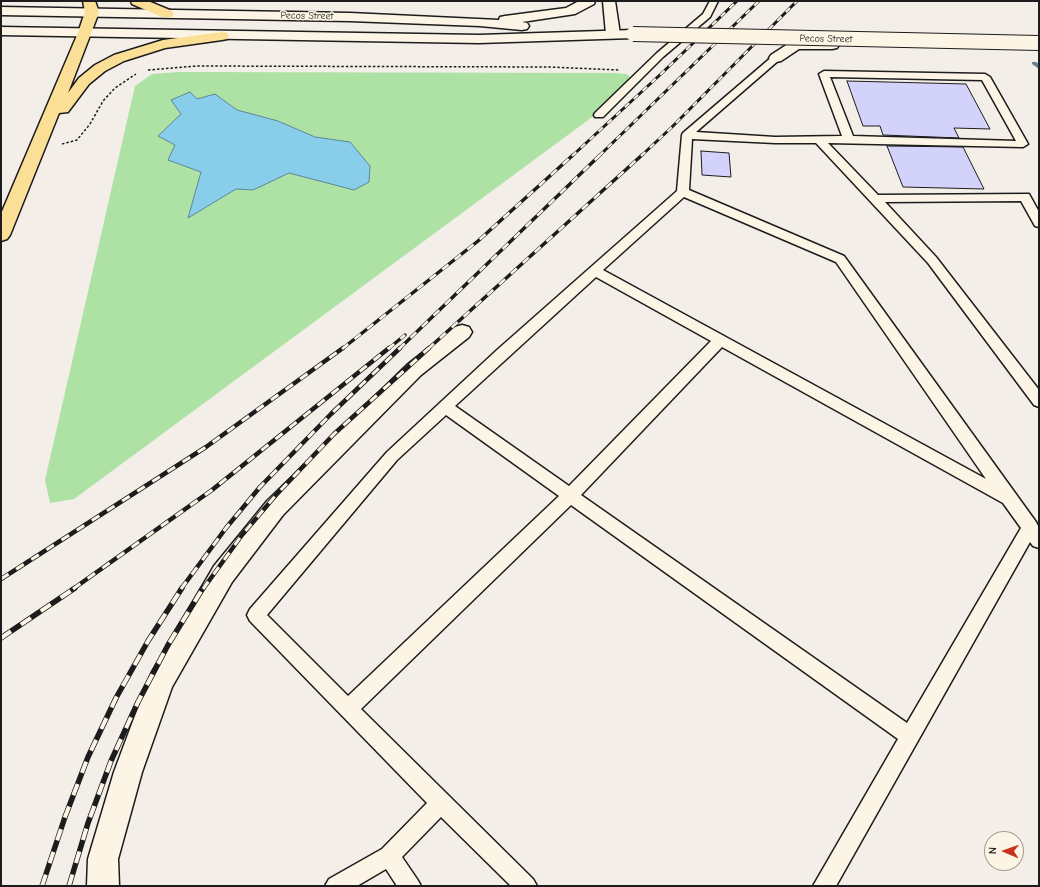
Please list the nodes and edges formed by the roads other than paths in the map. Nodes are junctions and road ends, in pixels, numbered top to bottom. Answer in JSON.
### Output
{"nodes":[{"id":1,"x":137,"y":1,"type":"edge"},
{"id":2,"x":588,"y":1,"type":"edge"},
{"id":3,"x":609,"y":1,"type":"edge"},
{"id":4,"x":714,"y":1,"type":"edge"},
{"id":5,"x":90,"y":7,"type":"edge"},
{"id":6,"x":1,"y":11,"type":"edge"},
{"id":7,"x":167,"y":14,"type":"junction"},
{"id":8,"x":480,"y":22,"type":"junction"},
{"id":9,"x":1,"y":31,"type":"edge"},
{"id":10,"x":85,"y":33,"type":"junction"},
{"id":11,"x":613,"y":34,"type":"junction"},
{"id":12,"x":222,"y":36,"type":"junction"},
{"id":13,"x":1039,"y":44,"type":"edge"},
{"id":14,"x":776,"y":58,"type":"joint"},
{"id":15,"x":599,"y":115,"type":"dead end"},
{"id":16,"x":687,"y":135,"type":"junction"},
{"id":17,"x":819,"y":140,"type":"junction"},
{"id":18,"x":849,"y":140,"type":"junction"},
{"id":19,"x":39,"y":146,"type":"junction"},
{"id":20,"x":683,"y":192,"type":"junction"},
{"id":21,"x":875,"y":199,"type":"junction"},
{"id":22,"x":1039,"y":223,"type":"edge"},
{"id":23,"x":1,"y":235,"type":"edge"},
{"id":24,"x":595,"y":271,"type":"junction"},
{"id":25,"x":462,"y":332,"type":"dead end"},
{"id":26,"x":720,"y":340,"type":"junction"},
{"id":27,"x":1039,"y":401,"type":"edge"},
{"id":28,"x":446,"y":407,"type":"junction"},
{"id":29,"x":571,"y":495,"type":"junction"},
{"id":30,"x":1010,"y":500,"type":"junction"},
{"id":31,"x":1034,"y":534,"type":"edge"},
{"id":32,"x":348,"y":709,"type":"junction"},
{"id":33,"x":910,"y":736,"type":"junction"},
{"id":34,"x":441,"y":803,"type":"junction"},
{"id":35,"x":389,"y":856,"type":"junction"},
{"id":36,"x":103,"y":886,"type":"edge"},
{"id":37,"x":336,"y":886,"type":"edge"},
{"id":38,"x":410,"y":886,"type":"edge"},
{"id":39,"x":526,"y":886,"type":"edge"},
{"id":40,"x":824,"y":886,"type":"edge"}],
"edges":[{"from":1,"to":7,"type":"highway"},
{"from":2,"to":8,"type":"main road"},
{"from":3,"to":11,"type":"main road"},
{"from":4,"to":15,"type":"lane"},
{"from":5,"to":6,"type":"main road","name":"Pecos Street"},
{"from":5,"to":7,"type":"main road","name":"Pecos Street"},
{"from":5,"to":10,"type":"highway"},
{"from":7,"to":8,"type":"main road","name":"Pecos Street"},
{"from":8,"to":11,"type":"main road","name":"Pecos Street"},
{"from":9,"to":10,"type":"main road","name":"Pecos Street"},
{"from":10,"to":12,"type":"main road","name":"Pecos Street"},
{"from":10,"to":19,"type":"highway"},
{"from":11,"to":12,"type":"main road","name":"Pecos Street"},
{"from":11,"to":13,"type":"main road","name":"Pecos Street","bridge":true},
{"from":12,"to":19,"type":"highway"},
{"from":13,"to":14,"type":"main road"},
{"from":14,"to":16,"type":"lane"},
{"from":16,"to":17,"type":"lane"},
{"from":16,"to":20,"type":"lane"},
{"from":17,"to":18,"type":"lane"},
{"from":17,"to":21,"type":"lane"},
{"from":18,"to":18,"type":"lane"},
{"from":19,"to":23,"type":"highway"},
{"from":20,"to":24,"type":"lane"},
{"from":20,"to":30,"type":"lane"},
{"from":21,"to":22,"type":"lane"},
{"from":21,"to":27,"type":"lane"},
{"from":24,"to":26,"type":"lane"},
{"from":24,"to":28,"type":"lane"},
{"from":25,"to":36,"type":"main road"},
{"from":26,"to":29,"type":"lane"},
{"from":26,"to":30,"type":"lane"},
{"from":28,"to":29,"type":"lane"},
{"from":28,"to":32,"type":"lane"},
{"from":29,"to":32,"type":"lane"},
{"from":29,"to":33,"type":"lane"},
{"from":30,"to":31,"type":"lane"},
{"from":31,"to":33,"type":"lane"},
{"from":32,"to":34,"type":"lane"},
{"from":33,"to":40,"type":"lane"},
{"from":34,"to":35,"type":"lane"},
{"from":34,"to":39,"type":"lane"},
{"from":35,"to":37,"type":"lane"},
{"from":35,"to":38,"type":"lane"}]}
